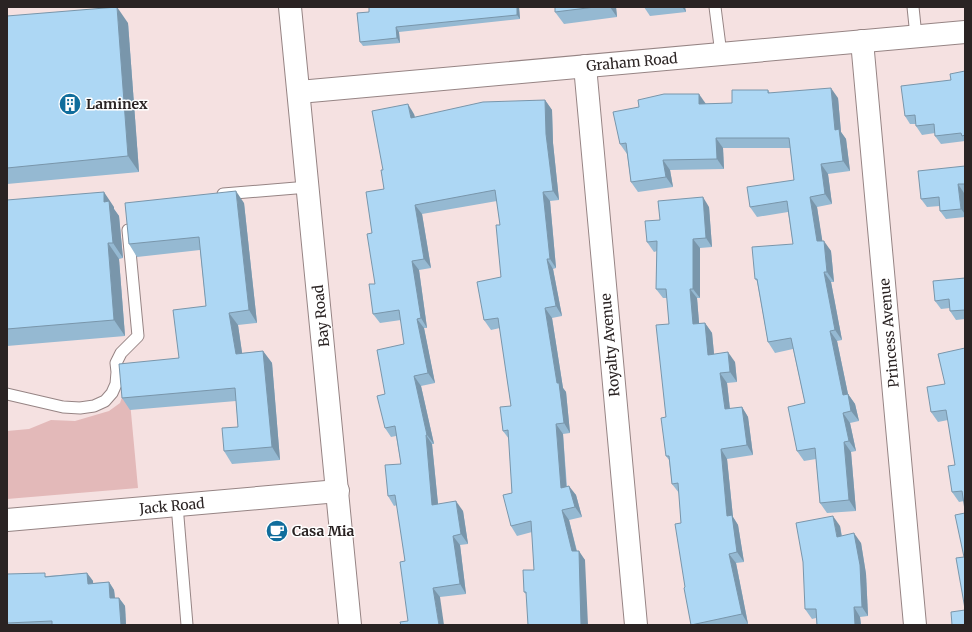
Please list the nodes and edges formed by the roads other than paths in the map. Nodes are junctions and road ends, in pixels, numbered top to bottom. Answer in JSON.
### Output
{"nodes":[{"id":1,"x":290,"y":7,"type":"edge"},
{"id":2,"x":715,"y":7,"type":"edge"},
{"id":3,"x":913,"y":7,"type":"edge"},
{"id":4,"x":965,"y":32,"type":"edge"},
{"id":5,"x":916,"y":36,"type":"junction"},
{"id":6,"x":862,"y":41,"type":"junction"},
{"id":7,"x":721,"y":54,"type":"junction"},
{"id":8,"x":585,"y":66,"type":"junction"},
{"id":9,"x":299,"y":92,"type":"junction"},
{"id":10,"x":308,"y":187,"type":"junction"},
{"id":11,"x":210,"y":196,"type":"edge"},
{"id":12,"x":127,"y":219,"type":"edge"},
{"id":13,"x":7,"y":394,"type":"edge"},
{"id":14,"x":338,"y":491,"type":"junction"},
{"id":15,"x":176,"y":505,"type":"junction"},
{"id":16,"x":7,"y":520,"type":"edge"},
{"id":17,"x":187,"y":625,"type":"edge"},
{"id":18,"x":350,"y":625,"type":"edge"},
{"id":19,"x":636,"y":625,"type":"edge"},
{"id":20,"x":915,"y":625,"type":"edge"}],
"edges":[{"from":1,"to":9,"type":"street","name":"Bay Road"},
{"from":2,"to":7,"type":"lane"},
{"from":3,"to":5,"type":"lane"},
{"from":4,"to":5,"type":"street","name":"Graham Road"},
{"from":5,"to":6,"type":"street","name":"Graham Road"},
{"from":6,"to":7,"type":"street","name":"Graham Road"},
{"from":6,"to":20,"type":"street","name":"Princess Avenue"},
{"from":7,"to":8,"type":"street","name":"Graham Road"},
{"from":8,"to":9,"type":"street","name":"Graham Road"},
{"from":8,"to":19,"type":"street","name":"Royalty Avenue"},
{"from":9,"to":10,"type":"street","name":"Bay Road"},
{"from":10,"to":11,"type":"lane"},
{"from":10,"to":14,"type":"street","name":"Bay Road"},
{"from":12,"to":13,"type":"lane"},
{"from":14,"to":15,"type":"street","name":"Jack Road"},
{"from":14,"to":18,"type":"street","name":"Bay Road"},
{"from":15,"to":16,"type":"street","name":"Jack Road"},
{"from":15,"to":17,"type":"lane"}]}
